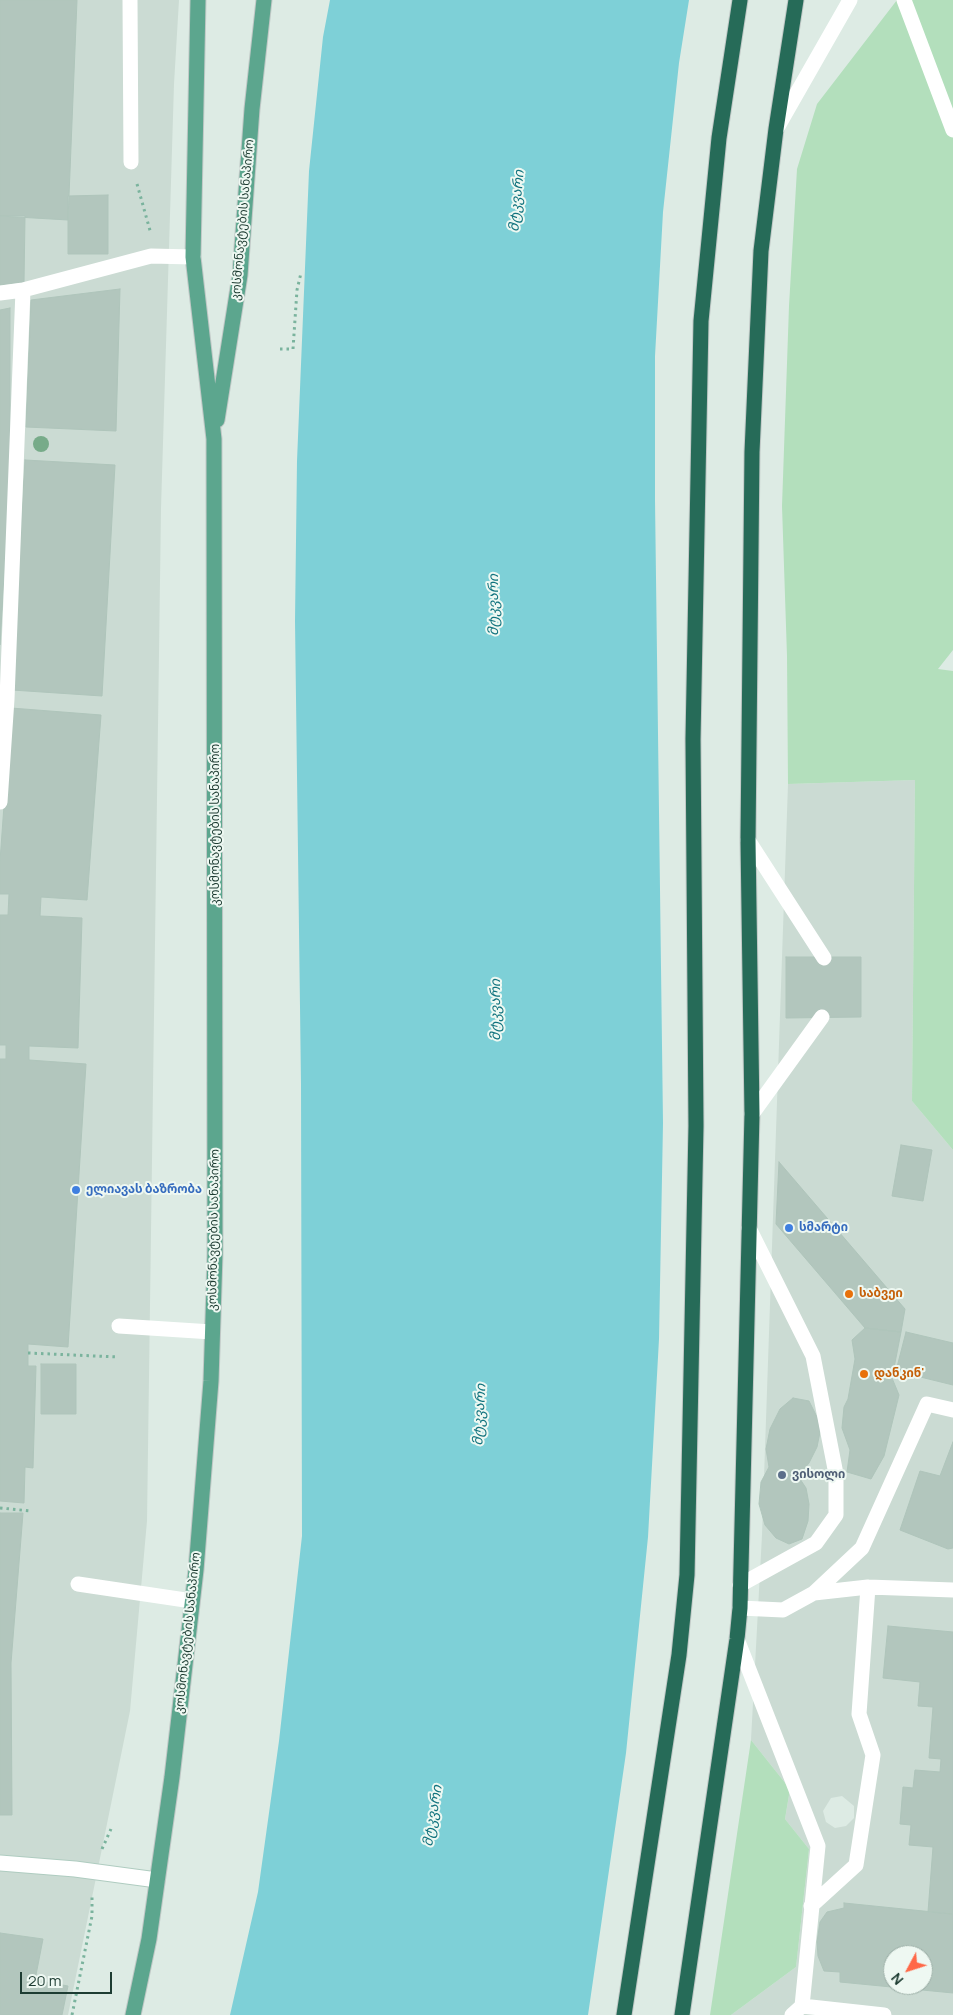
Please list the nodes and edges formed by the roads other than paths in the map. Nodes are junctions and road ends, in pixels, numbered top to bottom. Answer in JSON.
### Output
{"nodes":[{"id":1,"x":130,"y":0,"type":"edge"},
{"id":2,"x":198,"y":0,"type":"edge"},
{"id":3,"x":264,"y":0,"type":"edge"},
{"id":4,"x":740,"y":0,"type":"edge"},
{"id":5,"x":796,"y":0,"type":"edge"},
{"id":6,"x":850,"y":0,"type":"edge"},
{"id":7,"x":904,"y":0,"type":"edge"},
{"id":8,"x":776,"y":129,"type":"junction"},
{"id":9,"x":953,"y":130,"type":"edge"},
{"id":10,"x":131,"y":162,"type":"road end"},
{"id":11,"x":193,"y":257,"type":"junction"},
{"id":12,"x":23,"y":290,"type":"junction"},
{"id":13,"x":0,"y":293,"type":"edge"},
{"id":14,"x":214,"y":439,"type":"junction"},
{"id":15,"x":0,"y":802,"type":"edge"},
{"id":16,"x":748,"y":840,"type":"junction"},
{"id":17,"x":824,"y":958,"type":"dead end"},
{"id":18,"x":822,"y":1017,"type":"dead end"},
{"id":19,"x":752,"y":1114,"type":"junction"},
{"id":20,"x":749,"y":1228,"type":"junction"},
{"id":21,"x":119,"y":1326,"type":"dead end"},
{"id":22,"x":212,"y":1332,"type":"junction"},
{"id":23,"x":953,"y":1410,"type":"edge"},
{"id":24,"x":78,"y":1584,"type":"dead end"},
{"id":25,"x":740,"y":1585,"type":"junction"},
{"id":26,"x":868,"y":1587,"type":"junction"},
{"id":27,"x":953,"y":1590,"type":"edge"},
{"id":28,"x":814,"y":1593,"type":"junction"},
{"id":29,"x":192,"y":1601,"type":"junction"},
{"id":30,"x":740,"y":1608,"type":"junction"},
{"id":31,"x":737,"y":1639,"type":"junction"},
{"id":32,"x":0,"y":1863,"type":"edge"},
{"id":33,"x":157,"y":1880,"type":"junction"},
{"id":34,"x":811,"y":1906,"type":"junction"},
{"id":35,"x":797,"y":2011,"type":"edge"},
{"id":36,"x":133,"y":2015,"type":"edge"},
{"id":37,"x":624,"y":2015,"type":"edge"},
{"id":38,"x":682,"y":2015,"type":"edge"},
{"id":39,"x":884,"y":2015,"type":"edge"}],
"edges":[{"from":1,"to":10,"type":"street"},
{"from":2,"to":11,"type":"main road","name":"კოსმონავტების სანაპირო"},
{"from":3,"to":14,"type":"main road","name":"კოსმონავტების სანაპირო"},
{"from":4,"to":37,"type":"highway"},
{"from":5,"to":8,"type":"highway"},
{"from":6,"to":8,"type":"street"},
{"from":7,"to":9,"type":"street"},
{"from":8,"to":16,"type":"highway"},
{"from":11,"to":12,"type":"street"},
{"from":11,"to":14,"type":"main road","name":"კოსმონავტების სანაპირო"},
{"from":12,"to":13,"type":"street"},
{"from":12,"to":15,"type":"street"},
{"from":14,"to":22,"type":"main road","name":"კოსმონავტების სანაპირო"},
{"from":16,"to":17,"type":"street"},
{"from":16,"to":19,"type":"highway"},
{"from":18,"to":19,"type":"street"},
{"from":19,"to":20,"type":"highway"},
{"from":20,"to":25,"type":"highway"},
{"from":20,"to":25,"type":"street"},
{"from":21,"to":22,"type":"street"},
{"from":22,"to":29,"type":"main road","name":"კოსმონავტების სანაპირო"},
{"from":23,"to":28,"type":"street"},
{"from":24,"to":29,"type":"street"},
{"from":25,"to":30,"type":"highway"},
{"from":26,"to":27,"type":"street"},
{"from":26,"to":28,"type":"street"},
{"from":26,"to":34,"type":"street"},
{"from":28,"to":30,"type":"street"},
{"from":29,"to":33,"type":"main road","name":"კოსმონავტების სანაპირო"},
{"from":30,"to":31,"type":"highway"},
{"from":31,"to":34,"type":"street"},
{"from":31,"to":38,"type":"highway"},
{"from":32,"to":33,"type":"street"},
{"from":33,"to":36,"type":"main road","name":"კოსმონავტების სანაპირო"},
{"from":34,"to":35,"type":"street"},
{"from":35,"to":39,"type":"street"}]}
